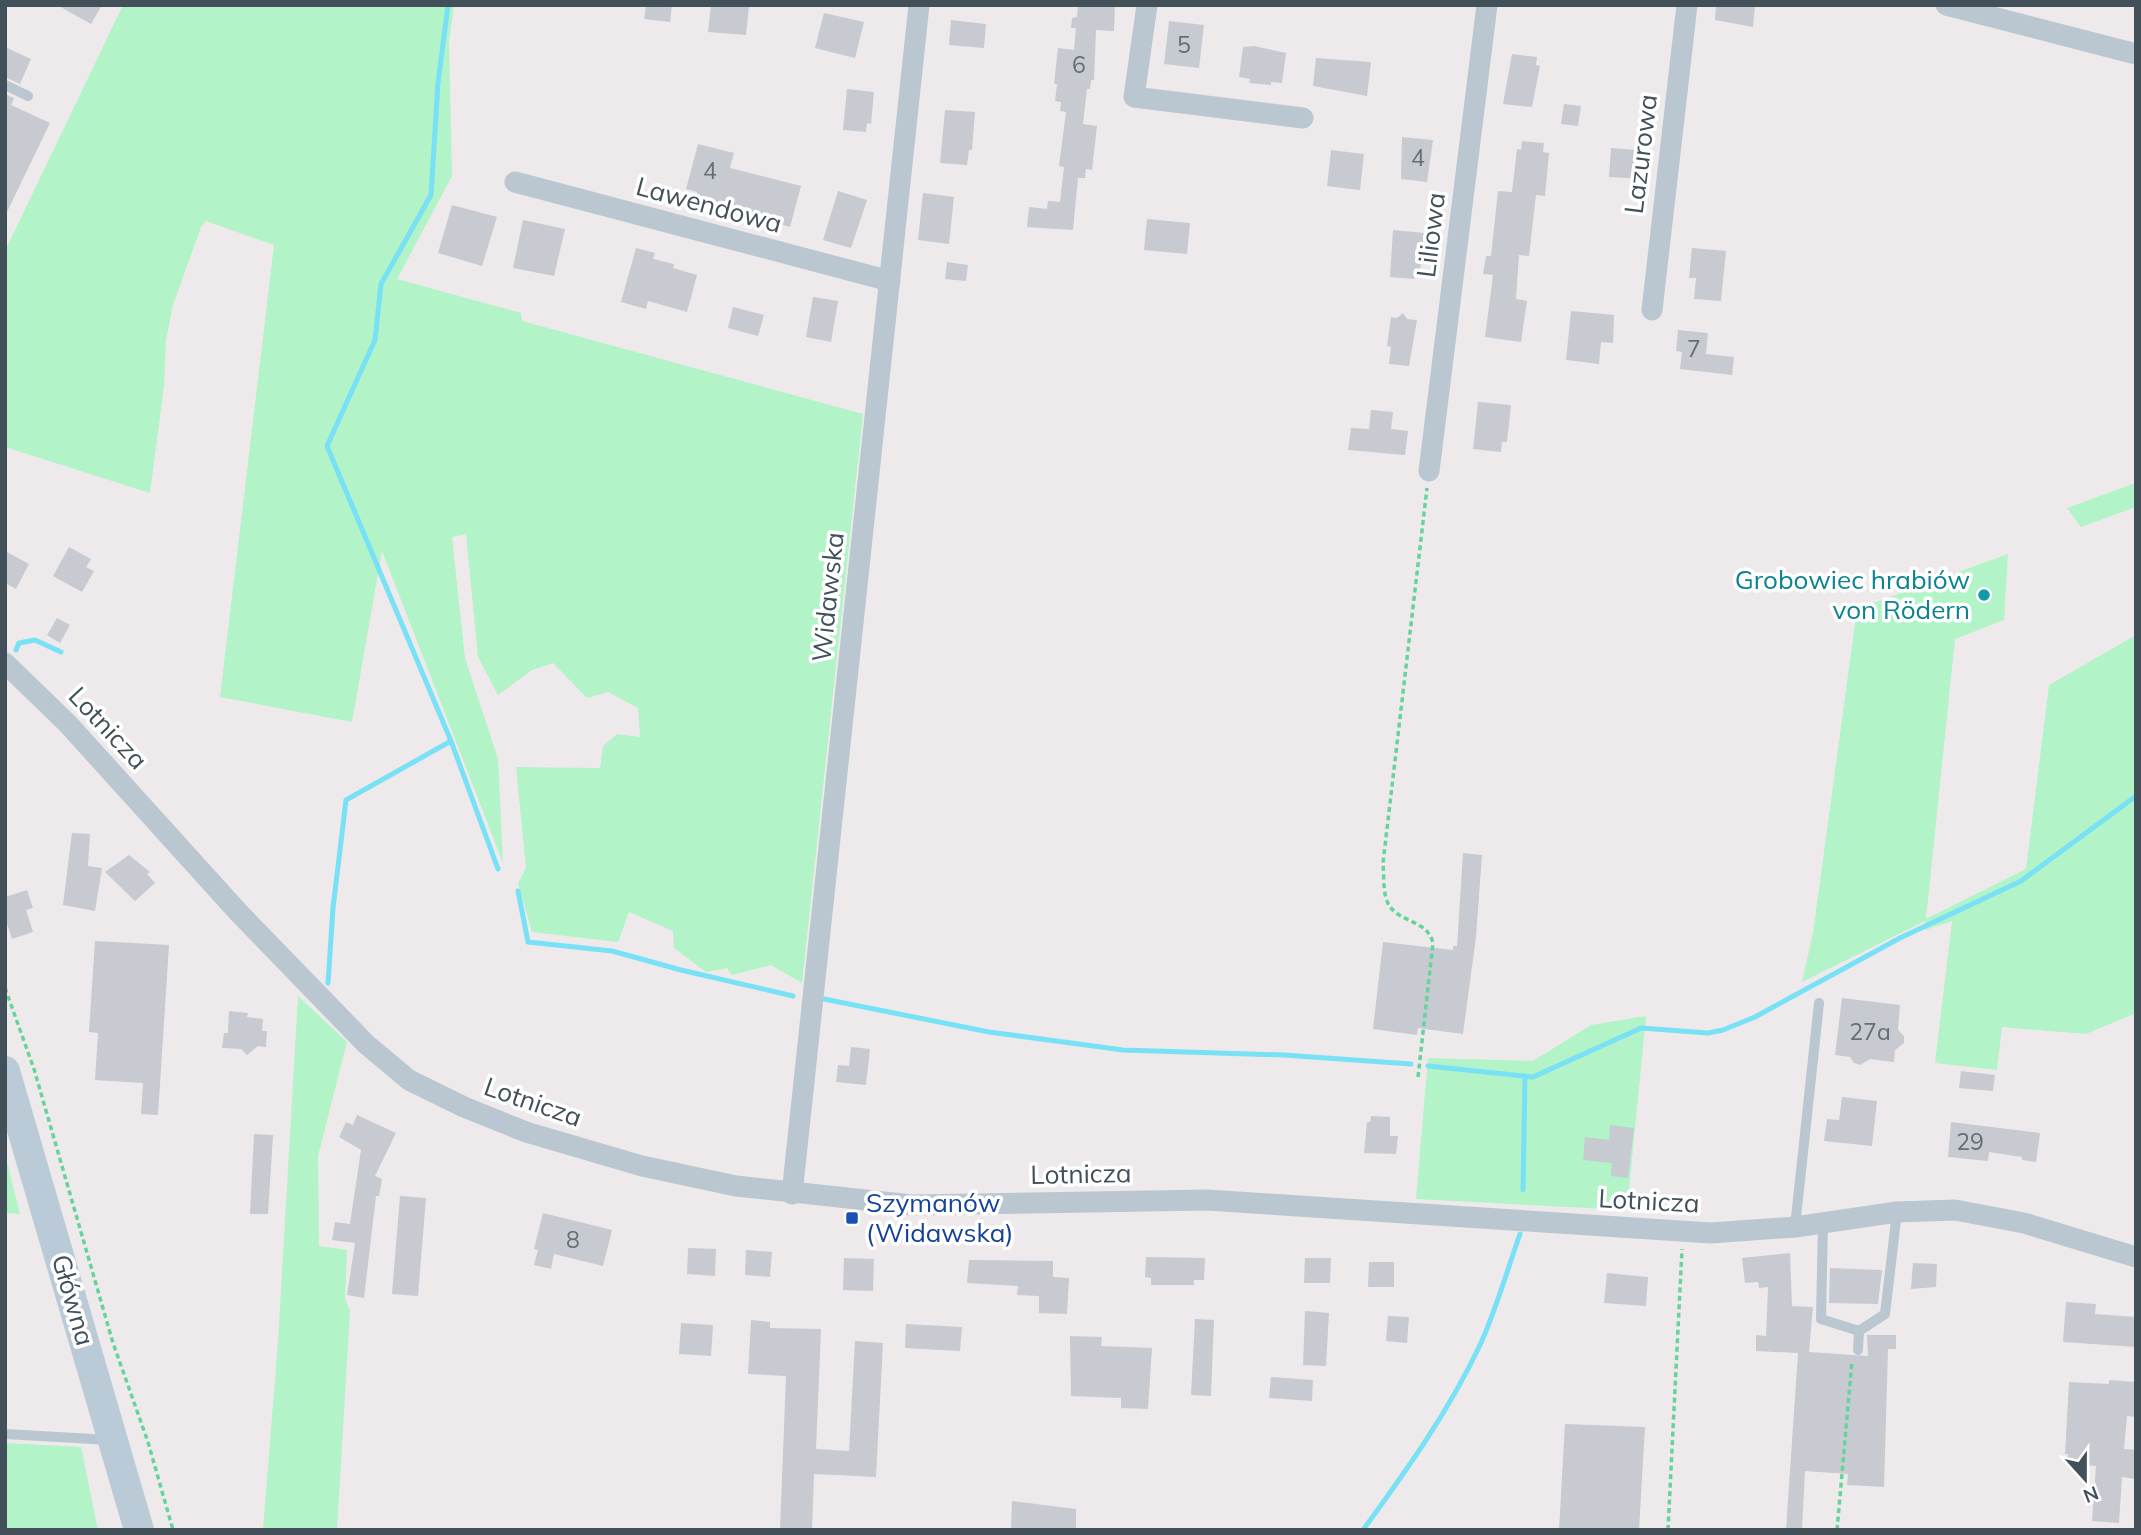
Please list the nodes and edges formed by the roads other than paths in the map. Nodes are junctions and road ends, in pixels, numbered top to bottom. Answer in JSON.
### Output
{"nodes":[{"id":1,"x":919,"y":5,"type":"edge"},
{"id":2,"x":1147,"y":5,"type":"edge"},
{"id":3,"x":1487,"y":5,"type":"edge"},
{"id":4,"x":1687,"y":5,"type":"edge"},
{"id":5,"x":1946,"y":5,"type":"edge"},
{"id":6,"x":2136,"y":54,"type":"edge"},
{"id":7,"x":5,"y":85,"type":"edge"},
{"id":8,"x":28,"y":96,"type":"dead end"},
{"id":9,"x":1303,"y":118,"type":"dead end"},
{"id":10,"x":514,"y":182,"type":"dead end"},
{"id":11,"x":890,"y":281,"type":"junction"},
{"id":12,"x":1652,"y":310,"type":"dead end"},
{"id":13,"x":1429,"y":471,"type":"road end"},
{"id":14,"x":5,"y":663,"type":"edge"},
{"id":15,"x":1819,"y":1003,"type":"dead end"},
{"id":16,"x":5,"y":1071,"type":"edge"},
{"id":17,"x":792,"y":1194,"type":"junction"},
{"id":18,"x":1897,"y":1212,"type":"junction"},
{"id":19,"x":1823,"y":1223,"type":"junction"},
{"id":20,"x":1795,"y":1227,"type":"junction"},
{"id":21,"x":2136,"y":1257,"type":"edge"},
{"id":22,"x":1859,"y":1331,"type":"junction"},
{"id":23,"x":1858,"y":1350,"type":"road end"},
{"id":24,"x":5,"y":1434,"type":"edge"},
{"id":25,"x":114,"y":1440,"type":"junction"},
{"id":26,"x":139,"y":1530,"type":"edge"}],
"edges":[{"from":1,"to":11,"type":"street","name":"Widawska"},
{"from":2,"to":9,"type":"street"},
{"from":3,"to":13,"type":"street","name":"Liliowa"},
{"from":4,"to":12,"type":"street","name":"Lazurowa"},
{"from":5,"to":6,"type":"street"},
{"from":7,"to":8,"type":"lane"},
{"from":10,"to":11,"type":"street","name":"Lawendowa"},
{"from":11,"to":17,"type":"street","name":"Widawska"},
{"from":14,"to":17,"type":"street","name":"Lotnicza"},
{"from":15,"to":20,"type":"lane"},
{"from":16,"to":25,"type":"main road","name":"Główna"},
{"from":17,"to":20,"type":"street","name":"Lotnicza"},
{"from":18,"to":19,"type":"street","name":"Lotnicza"},
{"from":18,"to":21,"type":"street","name":"Lotnicza"},
{"from":18,"to":22,"type":"lane"},
{"from":19,"to":20,"type":"street","name":"Lotnicza"},
{"from":19,"to":22,"type":"lane"},
{"from":22,"to":23,"type":"lane"},
{"from":24,"to":25,"type":"lane"},
{"from":25,"to":26,"type":"main road","name":"Główna"}]}
